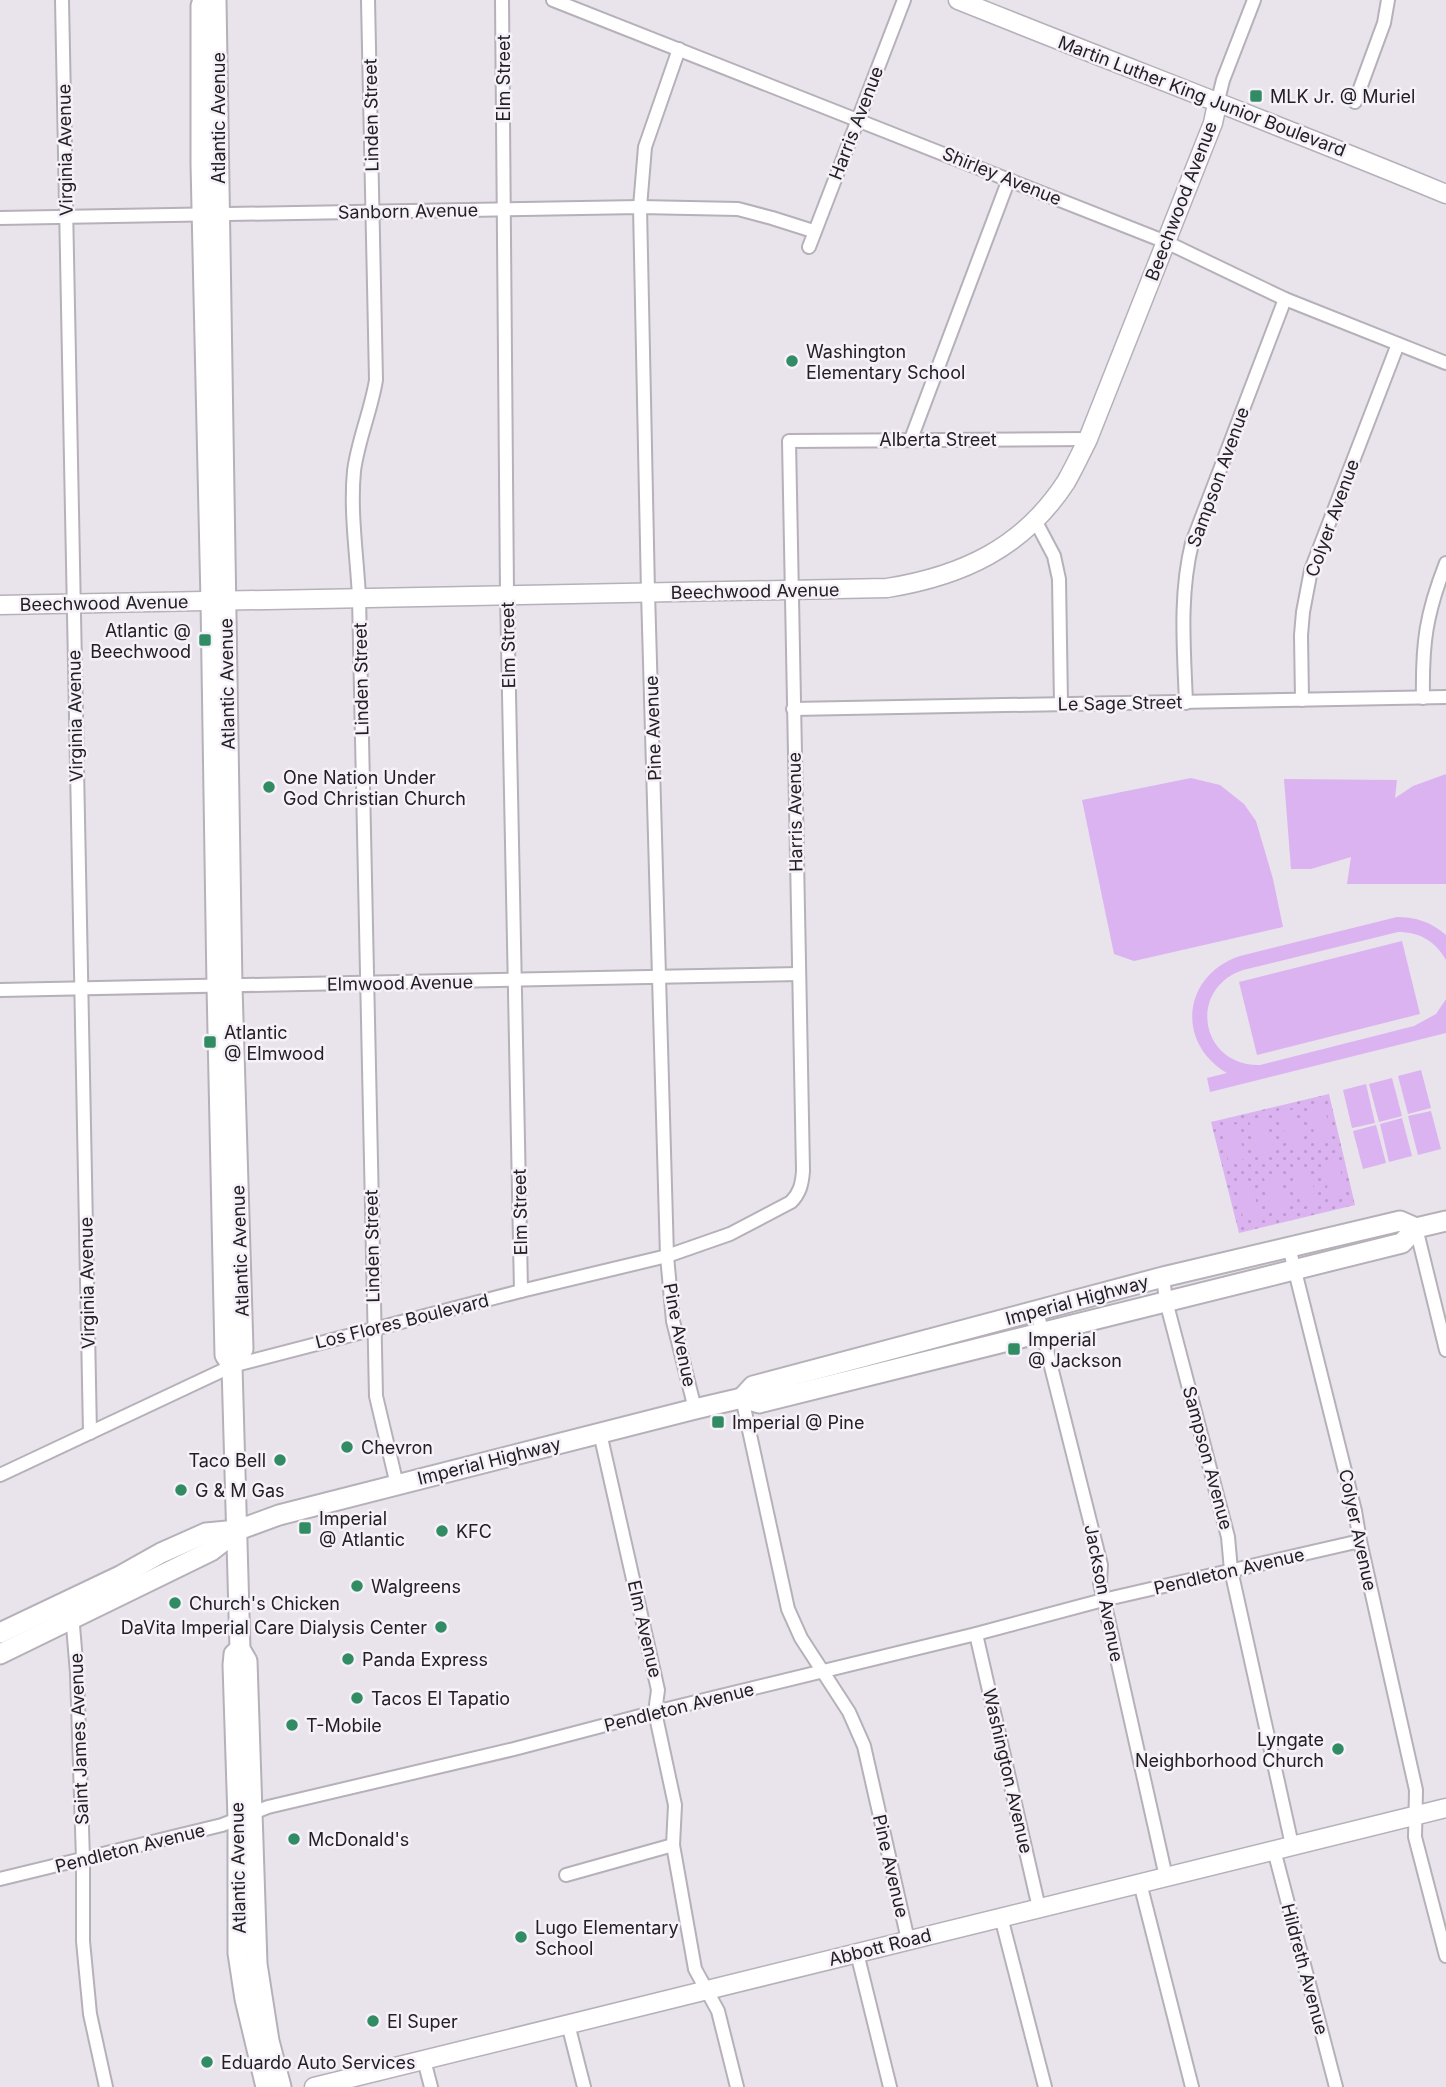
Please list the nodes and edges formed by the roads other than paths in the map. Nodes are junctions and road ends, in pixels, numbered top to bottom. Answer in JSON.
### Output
{"nodes":[{"id":1,"x":62,"y":0,"type":"edge"},
{"id":2,"x":203,"y":0,"type":"edge"},
{"id":3,"x":216,"y":0,"type":"edge"},
{"id":4,"x":369,"y":0,"type":"edge"},
{"id":5,"x":502,"y":0,"type":"edge"},
{"id":6,"x":553,"y":0,"type":"edge"},
{"id":7,"x":904,"y":0,"type":"edge"},
{"id":8,"x":958,"y":0,"type":"edge"},
{"id":9,"x":1254,"y":0,"type":"edge"},
{"id":10,"x":1388,"y":0,"type":"edge"},
{"id":11,"x":679,"y":50,"type":"junction"},
{"id":12,"x":1355,"y":102,"type":"dead end"},
{"id":13,"x":1217,"y":104,"type":"junction"},
{"id":14,"x":858,"y":119,"type":"junction"},
{"id":15,"x":1009,"y":179,"type":"junction"},
{"id":16,"x":1446,"y":194,"type":"edge"},
{"id":17,"x":640,"y":207,"type":"junction"},
{"id":18,"x":503,"y":210,"type":"junction"},
{"id":19,"x":373,"y":212,"type":"junction"},
{"id":20,"x":211,"y":216,"type":"junction"},
{"id":21,"x":0,"y":218,"type":"edge"},
{"id":22,"x":66,"y":218,"type":"junction"},
{"id":23,"x":813,"y":231,"type":"junction"},
{"id":24,"x":1166,"y":242,"type":"junction"},
{"id":25,"x":808,"y":247,"type":"dead end"},
{"id":26,"x":1285,"y":299,"type":"junction"},
{"id":27,"x":1398,"y":344,"type":"junction"},
{"id":28,"x":1446,"y":363,"type":"edge"},
{"id":29,"x":911,"y":439,"type":"junction"},
{"id":30,"x":1087,"y":439,"type":"junction"},
{"id":31,"x":789,"y":441,"type":"joint"},
{"id":32,"x":1035,"y":520,"type":"junction"},
{"id":33,"x":1446,"y":563,"type":"edge"},
{"id":34,"x":791,"y":590,"type":"junction"},
{"id":35,"x":648,"y":592,"type":"junction"},
{"id":36,"x":507,"y":594,"type":"junction"},
{"id":37,"x":359,"y":597,"type":"junction"},
{"id":38,"x":219,"y":601,"type":"junction"},
{"id":39,"x":73,"y":603,"type":"junction"},
{"id":40,"x":0,"y":605,"type":"edge"},
{"id":41,"x":1446,"y":697,"type":"edge"},
{"id":42,"x":1423,"y":698,"type":"junction"},
{"id":43,"x":1302,"y":700,"type":"junction"},
{"id":44,"x":1186,"y":703,"type":"junction"},
{"id":45,"x":1061,"y":704,"type":"junction"},
{"id":46,"x":793,"y":709,"type":"junction"},
{"id":47,"x":799,"y":974,"type":"junction"},
{"id":48,"x":660,"y":977,"type":"junction"},
{"id":49,"x":516,"y":981,"type":"junction"},
{"id":50,"x":367,"y":984,"type":"junction"},
{"id":51,"x":224,"y":986,"type":"junction"},
{"id":52,"x":80,"y":989,"type":"junction"},
{"id":53,"x":0,"y":990,"type":"edge"},
{"id":54,"x":802,"y":1183,"type":"joint"},
{"id":55,"x":1446,"y":1221,"type":"edge"},
{"id":56,"x":1416,"y":1228,"type":"junction"},
{"id":57,"x":1289,"y":1247,"type":"junction"},
{"id":58,"x":667,"y":1256,"type":"junction"},
{"id":59,"x":1294,"y":1269,"type":"junction"},
{"id":60,"x":1163,"y":1277,"type":"junction"},
{"id":61,"x":521,"y":1291,"type":"junction"},
{"id":62,"x":1166,"y":1301,"type":"junction"},
{"id":63,"x":1037,"y":1311,"type":"junction"},
{"id":64,"x":373,"y":1328,"type":"junction"},
{"id":65,"x":1042,"y":1332,"type":"junction"},
{"id":66,"x":1446,"y":1350,"type":"edge"},
{"id":67,"x":232,"y":1366,"type":"junction"},
{"id":68,"x":742,"y":1398,"type":"junction"},
{"id":69,"x":695,"y":1409,"type":"junction"},
{"id":70,"x":90,"y":1433,"type":"junction"},
{"id":71,"x":600,"y":1433,"type":"junction"},
{"id":72,"x":0,"y":1475,"type":"edge"},
{"id":73,"x":397,"y":1485,"type":"junction"},
{"id":74,"x":238,"y":1530,"type":"junction"},
{"id":75,"x":1360,"y":1541,"type":"junction"},
{"id":76,"x":1231,"y":1570,"type":"junction"},
{"id":77,"x":68,"y":1600,"type":"junction"},
{"id":78,"x":1103,"y":1600,"type":"junction"},
{"id":79,"x":73,"y":1619,"type":"junction"},
{"id":80,"x":0,"y":1633,"type":"edge"},
{"id":81,"x":976,"y":1634,"type":"junction"},
{"id":82,"x":0,"y":1654,"type":"edge"},
{"id":83,"x":824,"y":1671,"type":"junction"},
{"id":84,"x":655,"y":1712,"type":"junction"},
{"id":85,"x":1446,"y":1808,"type":"edge"},
{"id":86,"x":1417,"y":1815,"type":"junction"},
{"id":87,"x":245,"y":1816,"type":"junction"},
{"id":88,"x":673,"y":1844,"type":"junction"},
{"id":89,"x":1293,"y":1846,"type":"junction"},
{"id":90,"x":1275,"y":1850,"type":"junction"},
{"id":91,"x":83,"y":1859,"type":"junction"},
{"id":92,"x":566,"y":1875,"type":"dead end"},
{"id":93,"x":1166,"y":1877,"type":"junction"},
{"id":94,"x":0,"y":1879,"type":"edge"},
{"id":95,"x":1140,"y":1883,"type":"junction"},
{"id":96,"x":1039,"y":1908,"type":"junction"},
{"id":97,"x":1001,"y":1917,"type":"junction"},
{"id":98,"x":908,"y":1940,"type":"junction"},
{"id":99,"x":856,"y":1953,"type":"junction"},
{"id":100,"x":1446,"y":1956,"type":"edge"},
{"id":101,"x":707,"y":1990,"type":"junction"},
{"id":102,"x":568,"y":2024,"type":"junction"},
{"id":103,"x":424,"y":2060,"type":"junction"},
{"id":104,"x":106,"y":2087,"type":"edge"},
{"id":105,"x":266,"y":2087,"type":"edge"},
{"id":106,"x":281,"y":2087,"type":"edge"},
{"id":107,"x":314,"y":2087,"type":"edge"},
{"id":108,"x":431,"y":2087,"type":"edge"},
{"id":109,"x":584,"y":2087,"type":"edge"},
{"id":110,"x":737,"y":2087,"type":"edge"},
{"id":111,"x":890,"y":2087,"type":"edge"},
{"id":112,"x":1045,"y":2087,"type":"edge"},
{"id":113,"x":1192,"y":2087,"type":"edge"},
{"id":114,"x":1336,"y":2087,"type":"edge"}],
"edges":[{"from":1,"to":22,"type":"street","name":"Virginia Avenue"},
{"from":2,"to":20,"type":"main road","name":"Atlantic Avenue"},
{"from":3,"to":20,"type":"main road","name":"Atlantic Avenue"},
{"from":4,"to":19,"type":"street","name":"Linden Street"},
{"from":5,"to":18,"type":"street","name":"Elm Street"},
{"from":6,"to":11,"type":"street","name":"Shirley Avenue"},
{"from":7,"to":14,"type":"street","name":"Harris Avenue"},
{"from":8,"to":13,"type":"street","name":"Martin Luther King Junior Boulevard"},
{"from":9,"to":13,"type":"street"},
{"from":10,"to":12,"type":"street"},
{"from":11,"to":14,"type":"street","name":"Shirley Avenue"},
{"from":11,"to":17,"type":"street","name":"Pine Avenue"},
{"from":13,"to":16,"type":"street","name":"Martin Luther King Junior Boulevard"},
{"from":13,"to":24,"type":"street","name":"Beechwood Avenue"},
{"from":14,"to":15,"type":"street","name":"Shirley Avenue"},
{"from":14,"to":23,"type":"street","name":"Harris Avenue"},
{"from":15,"to":24,"type":"street","name":"Shirley Avenue"},
{"from":15,"to":29,"type":"street"},
{"from":17,"to":18,"type":"street","name":"Sanborn Avenue"},
{"from":17,"to":23,"type":"street","name":"Sanborn Avenue"},
{"from":17,"to":35,"type":"street","name":"Pine Avenue"},
{"from":18,"to":19,"type":"street","name":"Sanborn Avenue"},
{"from":18,"to":36,"type":"street","name":"Elm Street"},
{"from":19,"to":20,"type":"street","name":"Sanborn Avenue"},
{"from":19,"to":37,"type":"street","name":"Linden Street"},
{"from":20,"to":22,"type":"street","name":"Sanborn Avenue"},
{"from":20,"to":38,"type":"main road","name":"Atlantic Avenue"},
{"from":21,"to":22,"type":"street","name":"Sanborn Avenue"},
{"from":22,"to":39,"type":"street","name":"Virginia Avenue"},
{"from":23,"to":25,"type":"street","name":"Harris Avenue"},
{"from":24,"to":26,"type":"street","name":"Shirley Avenue"},
{"from":24,"to":30,"type":"street","name":"Beechwood Avenue"},
{"from":26,"to":27,"type":"street","name":"Shirley Avenue"},
{"from":26,"to":44,"type":"street","name":"Sampson Avenue"},
{"from":27,"to":28,"type":"street","name":"Shirley Avenue"},
{"from":27,"to":43,"type":"street","name":"Colyer Avenue"},
{"from":29,"to":30,"type":"street","name":"Alberta Street"},
{"from":29,"to":31,"type":"street","name":"Alberta Street"},
{"from":30,"to":32,"type":"street","name":"Beechwood Avenue"},
{"from":31,"to":34,"type":"street","name":"Harris Avenue"},
{"from":32,"to":34,"type":"street","name":"Beechwood Avenue"},
{"from":32,"to":45,"type":"street"},
{"from":33,"to":42,"type":"street"},
{"from":34,"to":35,"type":"street","name":"Beechwood Avenue"},
{"from":34,"to":46,"type":"street","name":"Harris Avenue"},
{"from":35,"to":36,"type":"street","name":"Beechwood Avenue"},
{"from":35,"to":48,"type":"street","name":"Pine Avenue"},
{"from":36,"to":37,"type":"street","name":"Beechwood Avenue"},
{"from":36,"to":49,"type":"street","name":"Elm Street"},
{"from":37,"to":38,"type":"street","name":"Beechwood Avenue"},
{"from":37,"to":50,"type":"street","name":"Linden Street"},
{"from":38,"to":39,"type":"street","name":"Beechwood Avenue"},
{"from":38,"to":51,"type":"main road","name":"Atlantic Avenue"},
{"from":39,"to":40,"type":"street","name":"Beechwood Avenue"},
{"from":39,"to":52,"type":"street","name":"Virginia Avenue"},
{"from":41,"to":42,"type":"street","name":"Le Sage Street"},
{"from":42,"to":43,"type":"street","name":"Le Sage Street"},
{"from":43,"to":44,"type":"street","name":"Le Sage Street"},
{"from":44,"to":45,"type":"street","name":"Le Sage Street"},
{"from":45,"to":46,"type":"street","name":"Le Sage Street"},
{"from":46,"to":47,"type":"street","name":"Harris Avenue"},
{"from":47,"to":48,"type":"street","name":"Elmwood Avenue"},
{"from":47,"to":54,"type":"street","name":"Harris Avenue"},
{"from":48,"to":49,"type":"street","name":"Elmwood Avenue"},
{"from":48,"to":58,"type":"street","name":"Pine Avenue"},
{"from":49,"to":50,"type":"street","name":"Elmwood Avenue"},
{"from":49,"to":61,"type":"street","name":"Elm Street"},
{"from":50,"to":51,"type":"street","name":"Elmwood Avenue"},
{"from":50,"to":64,"type":"street","name":"Linden Street"},
{"from":51,"to":52,"type":"street","name":"Elmwood Avenue"},
{"from":51,"to":67,"type":"main road","name":"Atlantic Avenue"},
{"from":52,"to":53,"type":"street","name":"Elmwood Avenue"},
{"from":52,"to":70,"type":"street","name":"Virginia Avenue"},
{"from":54,"to":58,"type":"street","name":"Los Flores Boulevard"},
{"from":55,"to":56,"type":"main road","name":"Imperial Highway"},
{"from":56,"to":57,"type":"main road","name":"Imperial Highway"},
{"from":56,"to":59,"type":"main road","name":"Imperial Highway"},
{"from":56,"to":66,"type":"street"},
{"from":57,"to":59,"type":"street","name":"Colyer Avenue"},
{"from":57,"to":60,"type":"main road","name":"Imperial Highway"},
{"from":58,"to":61,"type":"street","name":"Los Flores Boulevard"},
{"from":58,"to":69,"type":"street","name":"Pine Avenue"},
{"from":59,"to":62,"type":"main road","name":"Imperial Highway"},
{"from":59,"to":75,"type":"street","name":"Colyer Avenue"},
{"from":60,"to":62,"type":"street","name":"Sampson Avenue"},
{"from":60,"to":63,"type":"main road","name":"Imperial Highway"},
{"from":61,"to":64,"type":"street","name":"Los Flores Boulevard"},
{"from":62,"to":65,"type":"main road","name":"Imperial Highway"},
{"from":62,"to":76,"type":"street","name":"Sampson Avenue"},
{"from":63,"to":65,"type":"street","name":"Jackson Avenue"},
{"from":63,"to":68,"type":"main road","name":"Imperial Highway"},
{"from":64,"to":67,"type":"street","name":"Los Flores Boulevard"},
{"from":64,"to":73,"type":"street","name":"Linden Street"},
{"from":65,"to":68,"type":"main road","name":"Imperial Highway"},
{"from":65,"to":78,"type":"street","name":"Jackson Avenue"},
{"from":67,"to":70,"type":"street","name":"Los Flores Boulevard"},
{"from":67,"to":74,"type":"main road","name":"Atlantic Avenue"},
{"from":68,"to":69,"type":"main road","name":"Imperial Highway"},
{"from":68,"to":83,"type":"street","name":"Pine Avenue"},
{"from":69,"to":71,"type":"main road","name":"Imperial Highway"},
{"from":70,"to":72,"type":"street","name":"Los Flores Boulevard"},
{"from":71,"to":73,"type":"main road","name":"Imperial Highway"},
{"from":71,"to":84,"type":"street","name":"Elm Avenue"},
{"from":73,"to":74,"type":"main road","name":"Imperial Highway"},
{"from":74,"to":77,"type":"main road","name":"Imperial Highway"},
{"from":74,"to":79,"type":"main road","name":"Imperial Highway"},
{"from":74,"to":87,"type":"main road","name":"Atlantic Avenue"},
{"from":75,"to":76,"type":"street","name":"Pendleton Avenue"},
{"from":75,"to":86,"type":"street","name":"Colyer Avenue"},
{"from":76,"to":78,"type":"street","name":"Pendleton Avenue"},
{"from":76,"to":89,"type":"street","name":"Sampson Avenue"},
{"from":77,"to":79,"type":"street","name":"Saint James Avenue"},
{"from":77,"to":80,"type":"main road","name":"Imperial Highway"},
{"from":78,"to":81,"type":"street","name":"Pendleton Avenue"},
{"from":78,"to":93,"type":"street","name":"Jackson Avenue"},
{"from":79,"to":82,"type":"main road","name":"Imperial Highway"},
{"from":79,"to":91,"type":"street","name":"Saint James Avenue"},
{"from":81,"to":83,"type":"street","name":"Pendleton Avenue"},
{"from":81,"to":96,"type":"street","name":"Washington Avenue"},
{"from":83,"to":84,"type":"street","name":"Pendleton Avenue"},
{"from":83,"to":98,"type":"street","name":"Pine Avenue"},
{"from":84,"to":87,"type":"street","name":"Pendleton Avenue"},
{"from":84,"to":88,"type":"street","name":"Elm Avenue"},
{"from":85,"to":86,"type":"street","name":"Abbott Road"},
{"from":86,"to":89,"type":"street","name":"Abbott Road"},
{"from":86,"to":100,"type":"street","name":"Colyer Avenue"},
{"from":87,"to":91,"type":"street","name":"Pendleton Avenue"},
{"from":87,"to":105,"type":"main road","name":"Atlantic Avenue"},
{"from":87,"to":106,"type":"main road","name":"Atlantic Avenue"},
{"from":88,"to":92,"type":"street"},
{"from":88,"to":101,"type":"street","name":"Elm Avenue"},
{"from":89,"to":90,"type":"street","name":"Abbott Road"},
{"from":90,"to":93,"type":"street","name":"Abbott Road"},
{"from":90,"to":114,"type":"street","name":"Hildreth Avenue"},
{"from":91,"to":94,"type":"street","name":"Pendleton Avenue"},
{"from":91,"to":104,"type":"street","name":"Saint James Avenue"},
{"from":93,"to":95,"type":"street","name":"Abbott Road"},
{"from":95,"to":96,"type":"street","name":"Abbott Road"},
{"from":95,"to":113,"type":"street"},
{"from":96,"to":97,"type":"street","name":"Abbott Road"},
{"from":97,"to":98,"type":"street","name":"Abbott Road"},
{"from":97,"to":112,"type":"street"},
{"from":98,"to":99,"type":"street","name":"Abbott Road"},
{"from":99,"to":101,"type":"street","name":"Abbott Road"},
{"from":99,"to":111,"type":"street"},
{"from":101,"to":102,"type":"street","name":"Abbott Road"},
{"from":101,"to":110,"type":"street","name":"Elm Avenue"},
{"from":102,"to":103,"type":"street","name":"Abbott Road"},
{"from":102,"to":109,"type":"street"},
{"from":103,"to":107,"type":"street","name":"Abbott Road"},
{"from":103,"to":108,"type":"street"}]}
